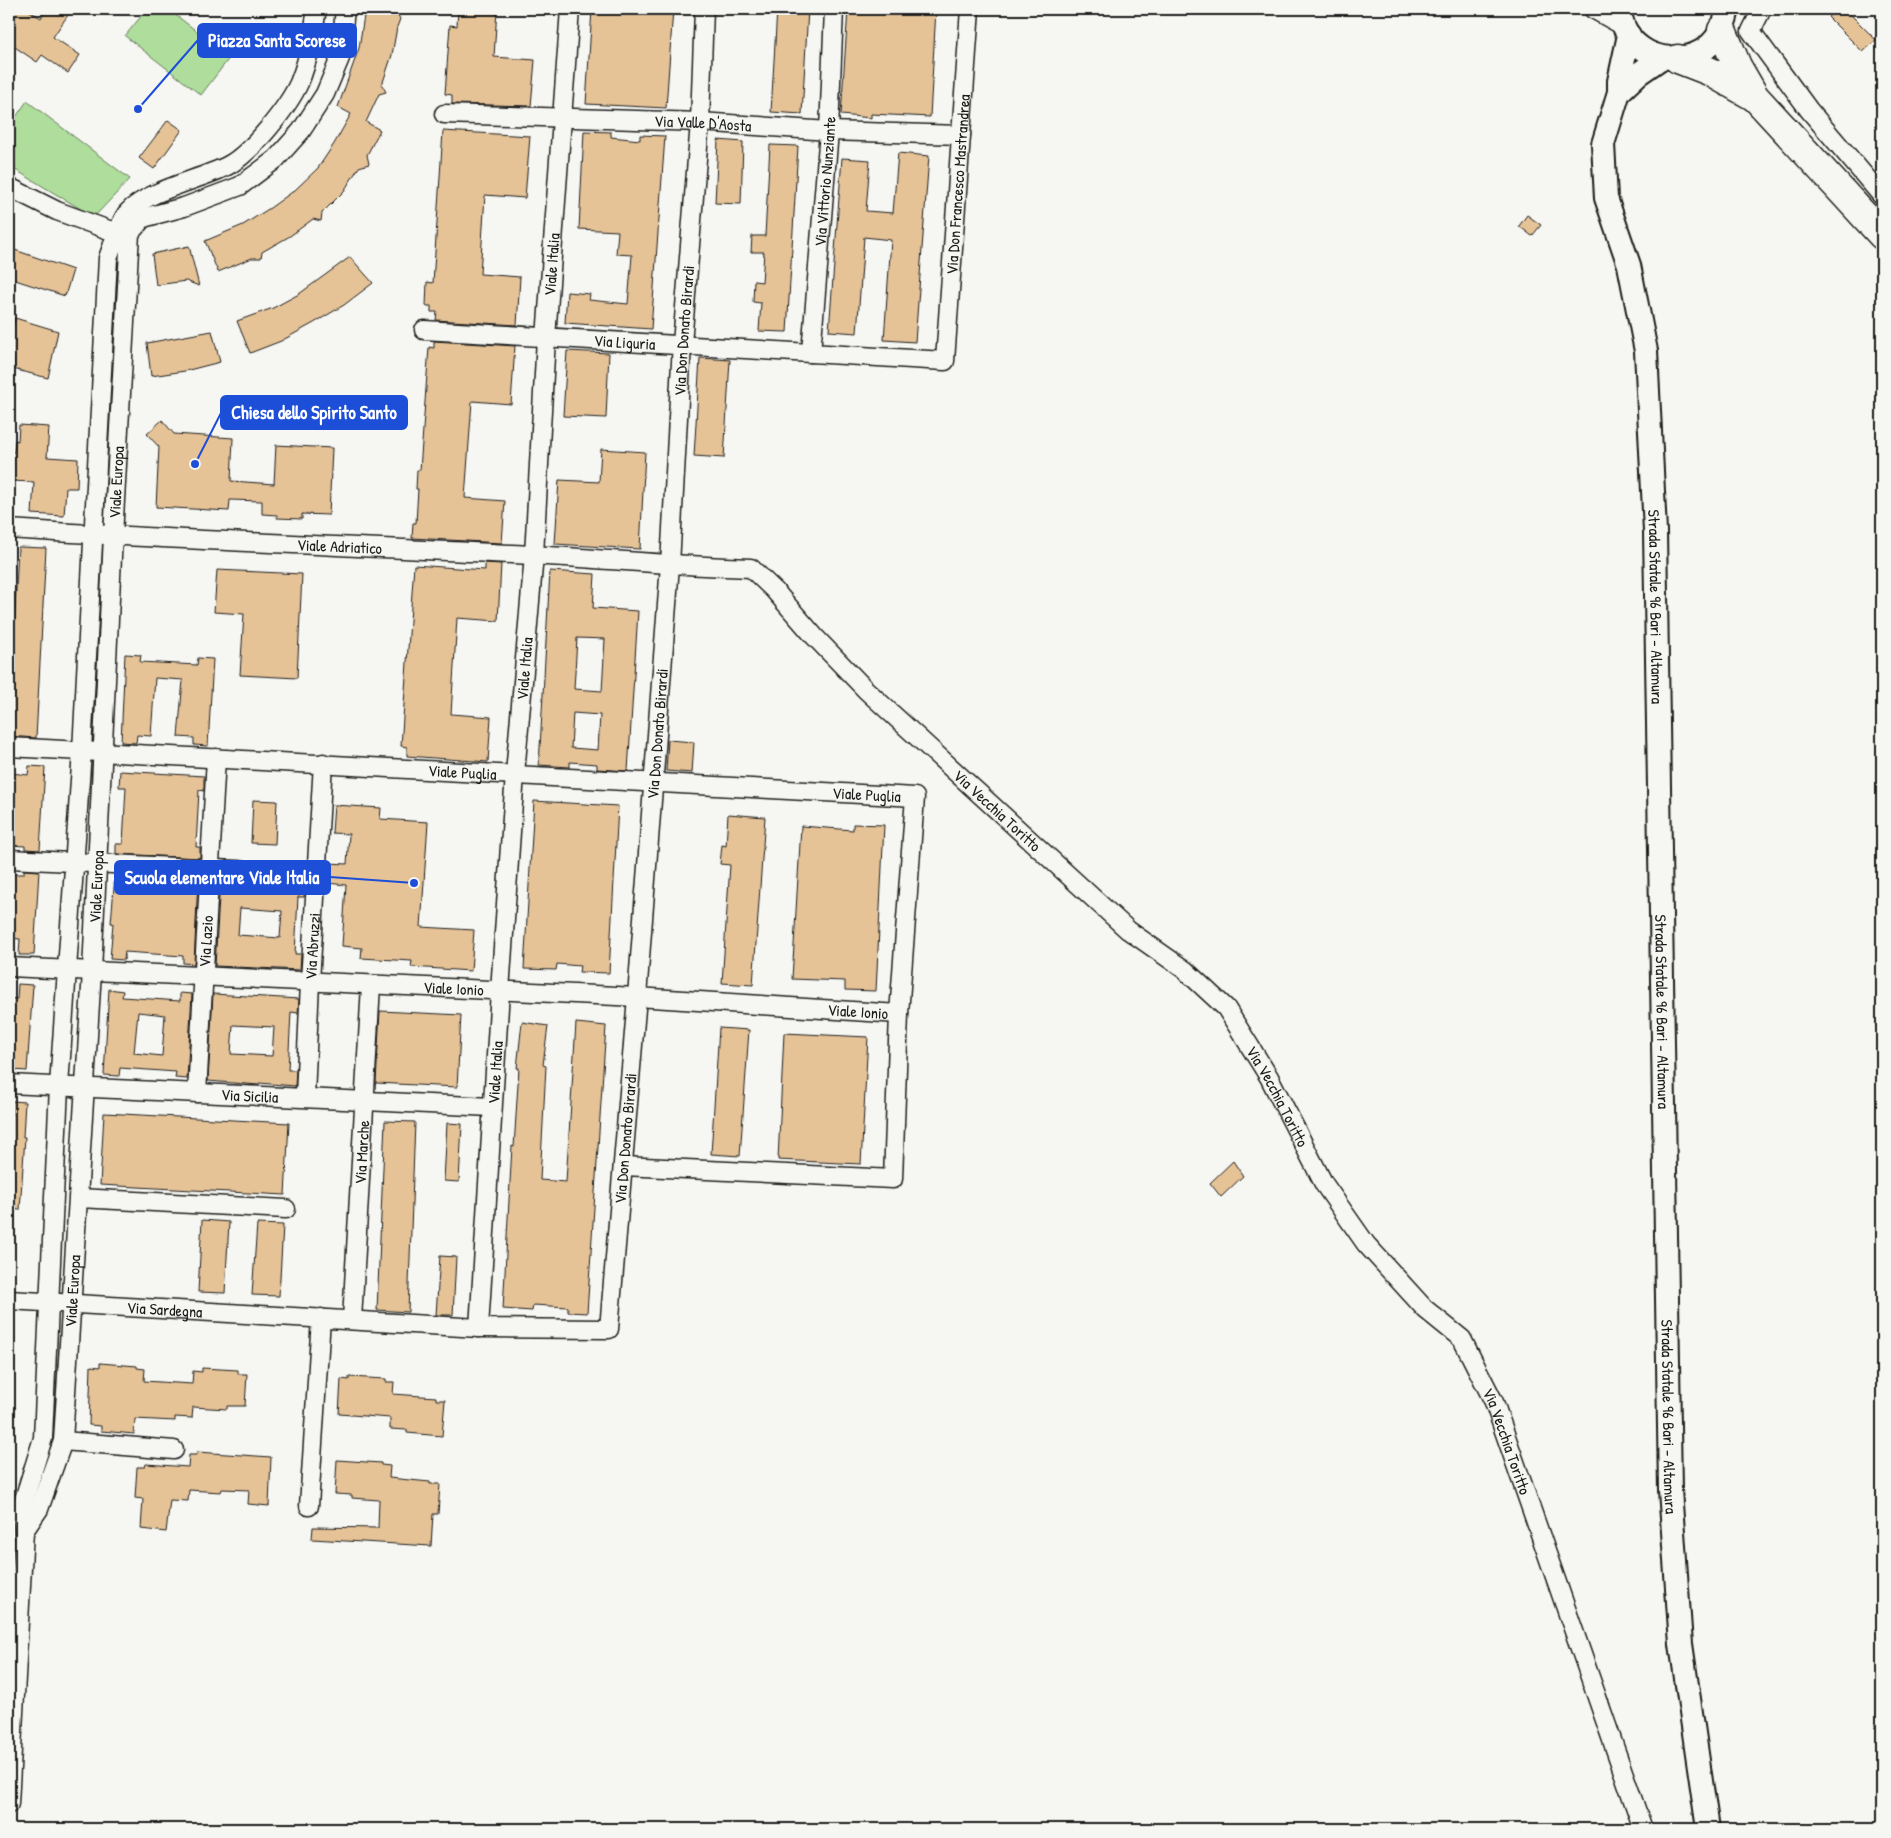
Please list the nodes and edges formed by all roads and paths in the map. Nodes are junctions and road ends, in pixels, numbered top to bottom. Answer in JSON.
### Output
{"nodes":[{"id":1,"x":317,"y":9,"type":"edge"},
{"id":2,"x":345,"y":9,"type":"edge"},
{"id":3,"x":570,"y":9,"type":"edge"},
{"id":4,"x":704,"y":9,"type":"edge"},
{"id":5,"x":834,"y":9,"type":"edge"},
{"id":6,"x":970,"y":9,"type":"edge"},
{"id":7,"x":1593,"y":9,"type":"edge"},
{"id":8,"x":1762,"y":9,"type":"edge"},
{"id":9,"x":1725,"y":19,"type":"edge"},
{"id":10,"x":1623,"y":23,"type":"edge"},
{"id":11,"x":1669,"y":58,"type":"junction"},
{"id":12,"x":1619,"y":92,"type":"junction"},
{"id":13,"x":1755,"y":97,"type":"junction"},
{"id":14,"x":444,"y":114,"type":"dead end"},
{"id":15,"x":563,"y":118,"type":"junction"},
{"id":16,"x":700,"y":122,"type":"junction"},
{"id":17,"x":829,"y":131,"type":"junction"},
{"id":18,"x":961,"y":135,"type":"junction"},
{"id":19,"x":9,"y":187,"type":"edge"},
{"id":20,"x":1882,"y":196,"type":"edge"},
{"id":21,"x":124,"y":233,"type":"junction"},
{"id":22,"x":1882,"y":235,"type":"edge"},
{"id":23,"x":424,"y":330,"type":"dead end"},
{"id":24,"x":546,"y":338,"type":"junction"},
{"id":25,"x":682,"y":344,"type":"junction"},
{"id":26,"x":811,"y":353,"type":"junction"},
{"id":27,"x":944,"y":361,"type":"joint"},
{"id":28,"x":9,"y":529,"type":"edge"},
{"id":29,"x":94,"y":535,"type":"junction"},
{"id":30,"x":113,"y":536,"type":"junction"},
{"id":31,"x":534,"y":555,"type":"junction"},
{"id":32,"x":670,"y":565,"type":"junction"},
{"id":33,"x":9,"y":747,"type":"edge"},
{"id":34,"x":82,"y":751,"type":"junction"},
{"id":35,"x":102,"y":753,"type":"junction"},
{"id":36,"x":216,"y":758,"type":"junction"},
{"id":37,"x":323,"y":764,"type":"junction"},
{"id":38,"x":515,"y":774,"type":"junction"},
{"id":39,"x":652,"y":783,"type":"junction"},
{"id":40,"x":9,"y":859,"type":"edge"},
{"id":41,"x":75,"y":862,"type":"junction"},
{"id":42,"x":97,"y":864,"type":"junction"},
{"id":43,"x":210,"y":869,"type":"junction"},
{"id":44,"x":316,"y":874,"type":"junction"},
{"id":45,"x":9,"y":967,"type":"edge"},
{"id":46,"x":68,"y":970,"type":"junction"},
{"id":47,"x":92,"y":971,"type":"junction"},
{"id":48,"x":203,"y":977,"type":"junction"},
{"id":49,"x":310,"y":982,"type":"junction"},
{"id":50,"x":371,"y":985,"type":"junction"},
{"id":51,"x":500,"y":991,"type":"junction"},
{"id":52,"x":637,"y":997,"type":"junction"},
{"id":53,"x":899,"y":1014,"type":"junction"},
{"id":54,"x":9,"y":1084,"type":"edge"},
{"id":55,"x":59,"y":1086,"type":"junction"},
{"id":56,"x":86,"y":1088,"type":"junction"},
{"id":57,"x":197,"y":1093,"type":"junction"},
{"id":58,"x":305,"y":1098,"type":"junction"},
{"id":59,"x":364,"y":1101,"type":"junction"},
{"id":60,"x":492,"y":1107,"type":"junction"},
{"id":61,"x":623,"y":1166,"type":"junction"},
{"id":62,"x":79,"y":1198,"type":"junction"},
{"id":63,"x":286,"y":1209,"type":"dead end"},
{"id":64,"x":9,"y":1300,"type":"edge"},
{"id":65,"x":48,"y":1303,"type":"junction"},
{"id":66,"x":73,"y":1305,"type":"junction"},
{"id":67,"x":321,"y":1318,"type":"junction"},
{"id":68,"x":352,"y":1320,"type":"junction"},
{"id":69,"x":479,"y":1328,"type":"junction"},
{"id":70,"x":64,"y":1441,"type":"junction"},
{"id":71,"x":174,"y":1450,"type":"dead end"},
{"id":72,"x":310,"y":1506,"type":"dead end"},
{"id":73,"x":9,"y":1521,"type":"edge"},
{"id":74,"x":24,"y":1531,"type":"junction"},
{"id":75,"x":9,"y":1804,"type":"edge"},
{"id":76,"x":1643,"y":1829,"type":"edge"},
{"id":77,"x":1708,"y":1829,"type":"edge"}],
"edges":[{"from":1,"to":21,"type":"street"},
{"from":2,"to":21,"type":"street"},
{"from":3,"to":15,"type":"street","name":"Viale Italia"},
{"from":4,"to":16,"type":"street","name":"Via Don Donato Birardi"},
{"from":5,"to":17,"type":"street","name":"Via Vittorio Nunziante"},
{"from":6,"to":18,"type":"street","name":"Via Don Francesco Mastrandrea"},
{"from":7,"to":10,"type":"street"},
{"from":8,"to":20,"type":"street"},
{"from":9,"to":11,"type":"street"},
{"from":9,"to":13,"type":"highway"},
{"from":10,"to":11,"type":"street"},
{"from":10,"to":12,"type":"street","name":"Strada Statale 96 Bari - Altamura"},
{"from":11,"to":12,"type":"street"},
{"from":11,"to":13,"type":"highway"},
{"from":12,"to":77,"type":"street","name":"Strada Statale 96 Bari - Altamura"},
{"from":13,"to":22,"type":"highway"},
{"from":14,"to":15,"type":"street","name":"Via Valle D'Aosta"},
{"from":15,"to":16,"type":"street","name":"Via Valle D'Aosta"},
{"from":15,"to":24,"type":"street","name":"Viale Italia"},
{"from":16,"to":17,"type":"street","name":"Via Valle D'Aosta"},
{"from":16,"to":25,"type":"street","name":"Via Don Donato Birardi"},
{"from":17,"to":18,"type":"street","name":"Via Valle D'Aosta"},
{"from":17,"to":26,"type":"street","name":"Via Vittorio Nunziante"},
{"from":18,"to":27,"type":"street","name":"Via Don Francesco Mastrandrea"},
{"from":19,"to":21,"type":"street"},
{"from":21,"to":29,"type":"street","name":"Viale Europa"},
{"from":21,"to":30,"type":"street","name":"Viale Europa"},
{"from":23,"to":24,"type":"street","name":"Via Liguria"},
{"from":24,"to":25,"type":"street","name":"Via Liguria"},
{"from":24,"to":31,"type":"street","name":"Viale Italia"},
{"from":25,"to":26,"type":"street","name":"Via Liguria"},
{"from":25,"to":32,"type":"street","name":"Via Don Donato Birardi"},
{"from":26,"to":27,"type":"street","name":"Via Liguria"},
{"from":28,"to":29,"type":"street","name":"Viale Adriatico"},
{"from":29,"to":30,"type":"street","name":"Viale Adriatico"},
{"from":29,"to":34,"type":"street","name":"Viale Europa"},
{"from":30,"to":31,"type":"street","name":"Viale Adriatico"},
{"from":30,"to":35,"type":"street","name":"Viale Europa"},
{"from":31,"to":32,"type":"street","name":"Viale Adriatico"},
{"from":31,"to":38,"type":"street","name":"Viale Italia"},
{"from":32,"to":39,"type":"street","name":"Via Don Donato Birardi"},
{"from":32,"to":76,"type":"street","name":"Via Vecchia Toritto"},
{"from":33,"to":34,"type":"street","name":"Viale Puglia"},
{"from":34,"to":35,"type":"street","name":"Viale Puglia"},
{"from":34,"to":41,"type":"street","name":"Viale Europa"},
{"from":35,"to":36,"type":"street","name":"Viale Puglia"},
{"from":35,"to":42,"type":"street","name":"Viale Europa"},
{"from":36,"to":37,"type":"street","name":"Viale Puglia"},
{"from":36,"to":43,"type":"street","name":"Via Lazio"},
{"from":37,"to":38,"type":"street","name":"Viale Puglia"},
{"from":37,"to":44,"type":"street","name":"Via Abruzzi"},
{"from":38,"to":39,"type":"street","name":"Viale Puglia"},
{"from":38,"to":51,"type":"street","name":"Viale Italia"},
{"from":39,"to":52,"type":"street","name":"Via Don Donato Birardi"},
{"from":39,"to":53,"type":"street","name":"Viale Puglia"},
{"from":40,"to":41,"type":"street"},
{"from":41,"to":42,"type":"street"},
{"from":41,"to":46,"type":"street","name":"Viale Europa"},
{"from":42,"to":43,"type":"street"},
{"from":42,"to":47,"type":"street","name":"Viale Europa"},
{"from":43,"to":44,"type":"street"},
{"from":43,"to":48,"type":"street","name":"Via Lazio"},
{"from":44,"to":49,"type":"street","name":"Via Abruzzi"},
{"from":45,"to":46,"type":"street","name":"Viale Ionio"},
{"from":46,"to":47,"type":"street","name":"Viale Ionio"},
{"from":46,"to":55,"type":"street","name":"Viale Europa"},
{"from":47,"to":48,"type":"street","name":"Viale Ionio"},
{"from":47,"to":56,"type":"street","name":"Viale Europa"},
{"from":48,"to":49,"type":"street","name":"Viale Ionio"},
{"from":48,"to":57,"type":"street","name":"Via Lazio"},
{"from":49,"to":50,"type":"street","name":"Viale Ionio"},
{"from":49,"to":58,"type":"street","name":"Via Abruzzi"},
{"from":50,"to":51,"type":"street","name":"Viale Ionio"},
{"from":50,"to":59,"type":"street","name":"Via Marche"},
{"from":51,"to":52,"type":"street","name":"Viale Ionio"},
{"from":51,"to":60,"type":"street","name":"Viale Italia"},
{"from":52,"to":53,"type":"street","name":"Viale Ionio"},
{"from":52,"to":61,"type":"street","name":"Via Don Donato Birardi"},
{"from":53,"to":61,"type":"street"},
{"from":54,"to":55,"type":"street","name":"Via Sicilia"},
{"from":55,"to":56,"type":"street","name":"Via Sicilia"},
{"from":55,"to":65,"type":"street","name":"Viale Europa"},
{"from":56,"to":57,"type":"street","name":"Via Sicilia"},
{"from":56,"to":62,"type":"street","name":"Viale Europa"},
{"from":57,"to":58,"type":"street","name":"Via Sicilia"},
{"from":58,"to":59,"type":"street","name":"Via Sicilia"},
{"from":59,"to":60,"type":"street","name":"Via Sicilia"},
{"from":59,"to":68,"type":"street","name":"Via Marche"},
{"from":60,"to":69,"type":"street","name":"Viale Italia"},
{"from":61,"to":69,"type":"street","name":"Via Don Donato Birardi"},
{"from":62,"to":63,"type":"street"},
{"from":62,"to":66,"type":"street","name":"Viale Europa"},
{"from":64,"to":65,"type":"street","name":"Via Sardegna"},
{"from":65,"to":66,"type":"street","name":"Via Sardegna"},
{"from":65,"to":74,"type":"street","name":"Viale Europa"},
{"from":66,"to":67,"type":"street","name":"Via Sardegna"},
{"from":66,"to":70,"type":"street","name":"Viale Europa"},
{"from":67,"to":68,"type":"street","name":"Via Sardegna"},
{"from":67,"to":72,"type":"street"},
{"from":68,"to":69,"type":"street","name":"Via Sardegna"},
{"from":70,"to":71,"type":"street"},
{"from":70,"to":74,"type":"street","name":"Viale Europa"},
{"from":73,"to":74,"type":"street"},
{"from":74,"to":75,"type":"street","name":"Viale Europa"}]}
